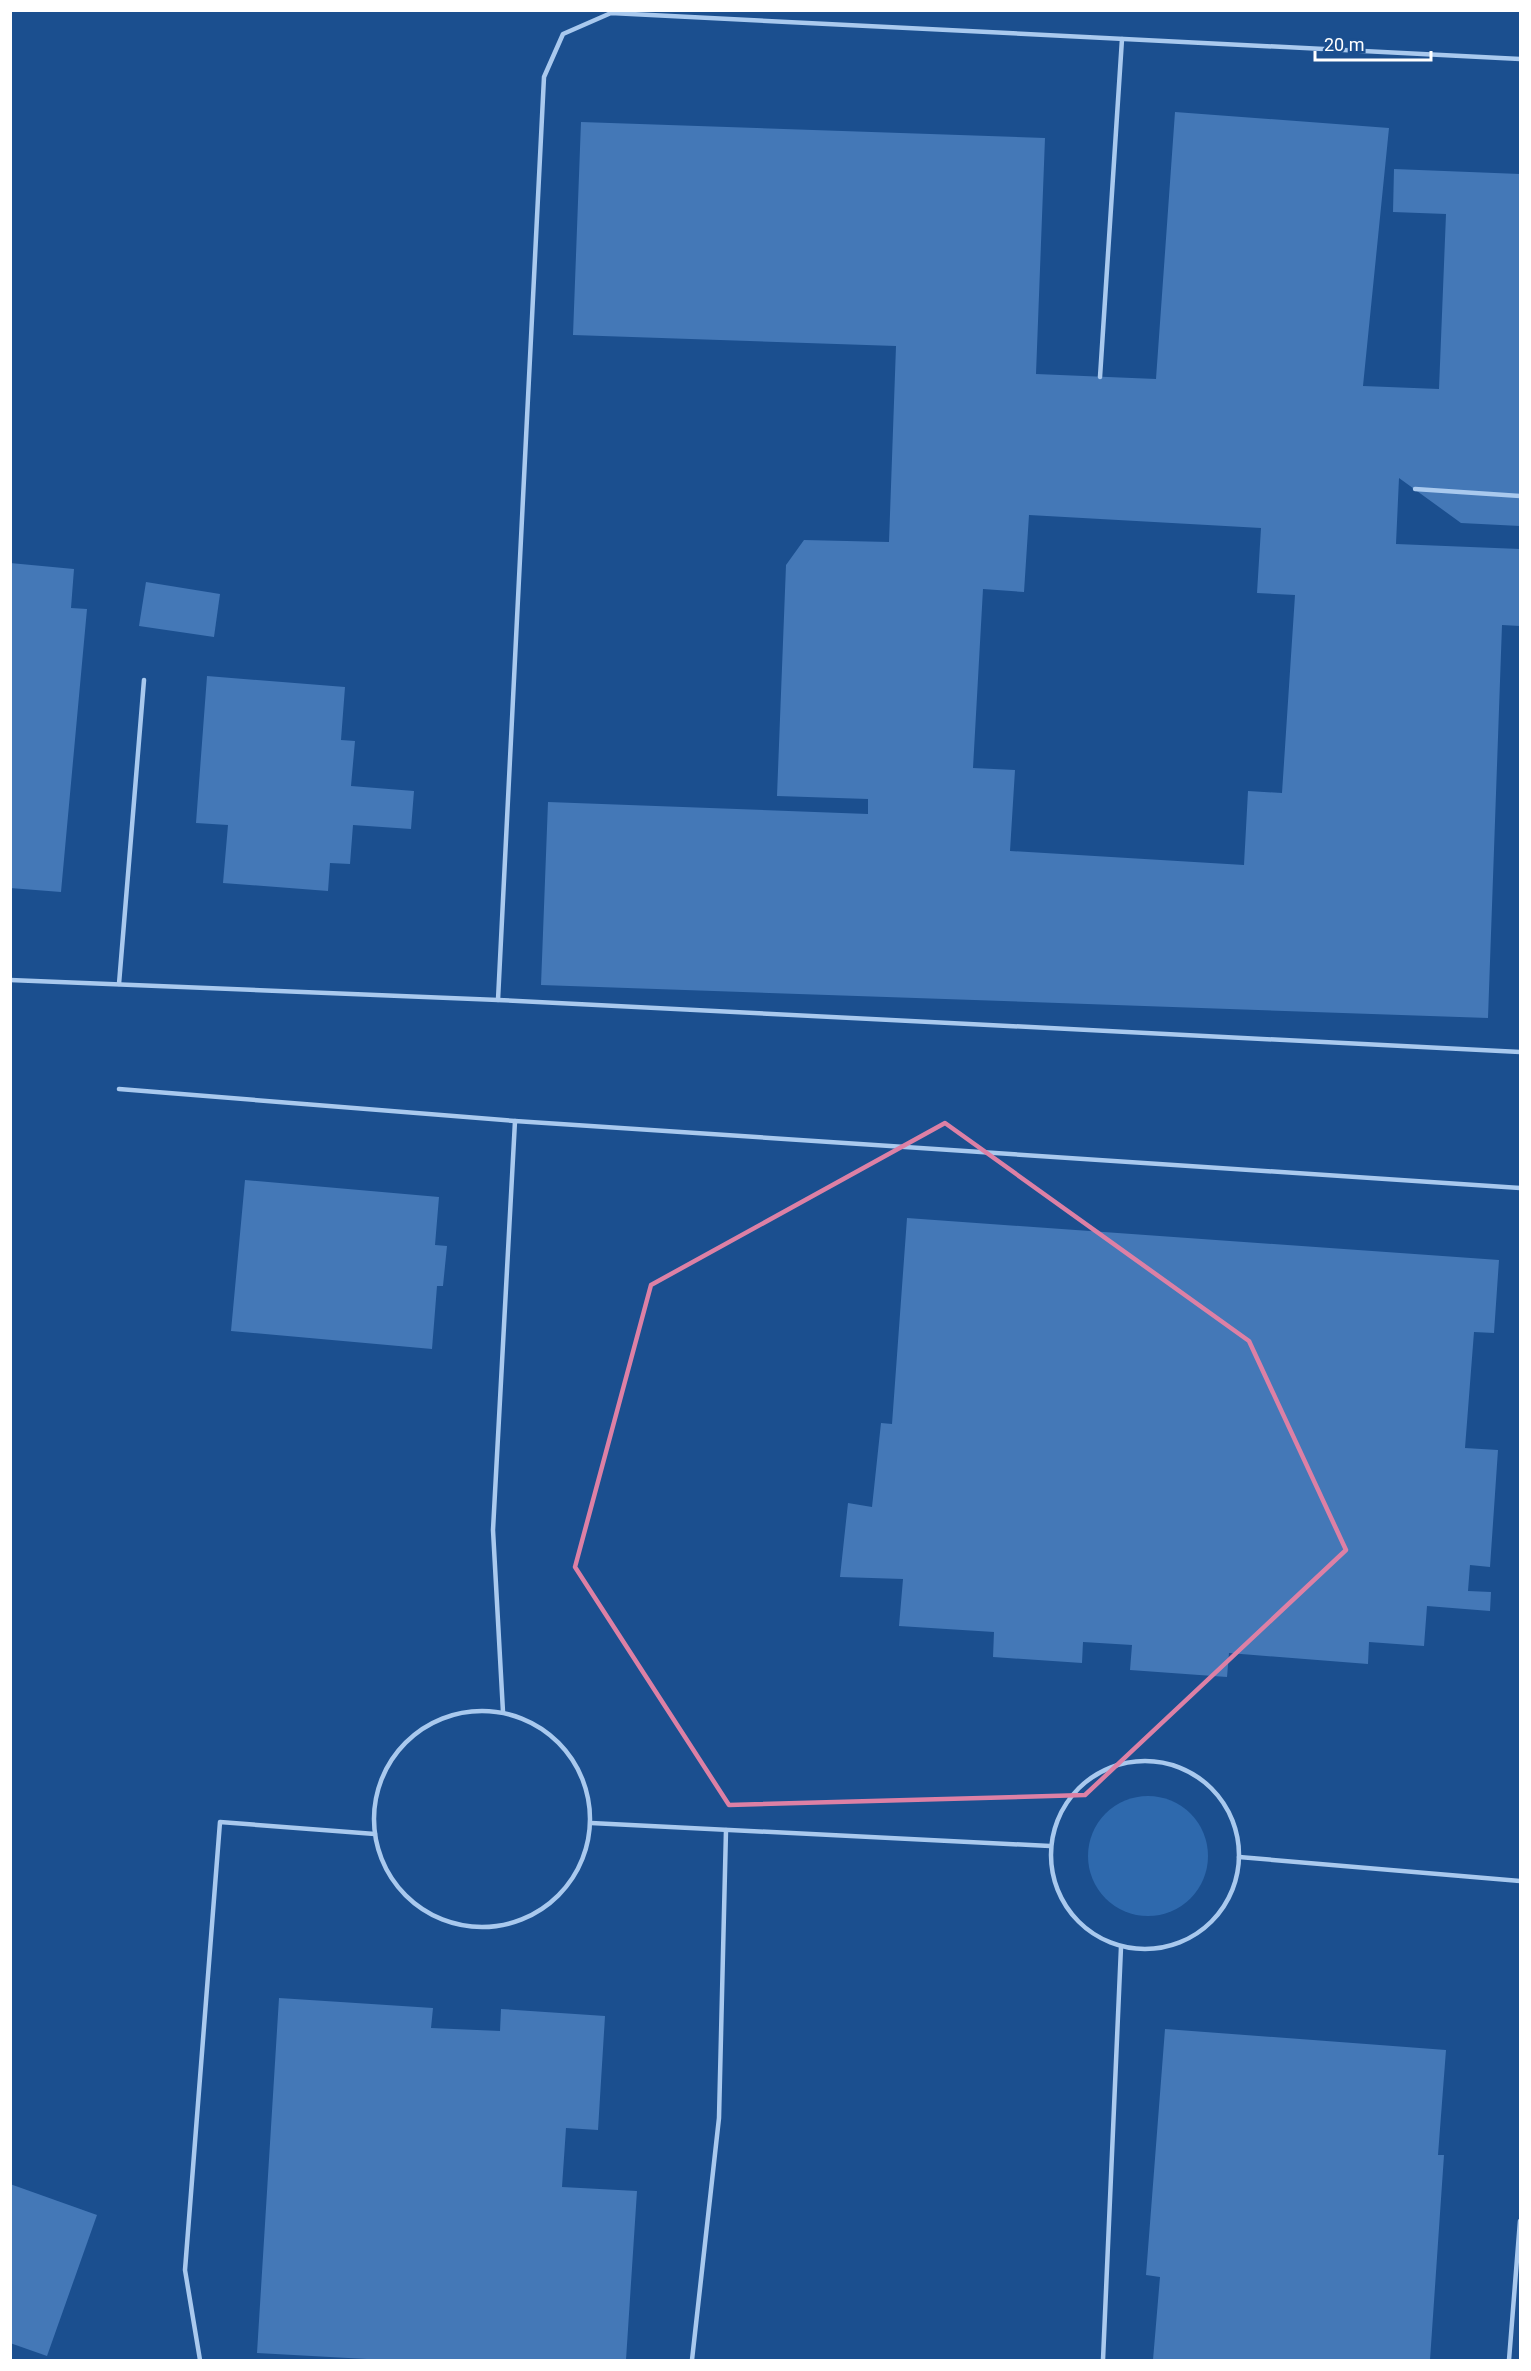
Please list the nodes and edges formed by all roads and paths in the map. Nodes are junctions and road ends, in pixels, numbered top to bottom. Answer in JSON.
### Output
{"nodes":[{"id":1,"x":1122,"y":39,"type":"junction"},
{"id":2,"x":1521,"y":59,"type":"edge"},
{"id":3,"x":1100,"y":377,"type":"dead end"},
{"id":4,"x":1415,"y":489,"type":"dead end"},
{"id":5,"x":1521,"y":496,"type":"edge"},
{"id":6,"x":144,"y":680,"type":"dead end"},
{"id":7,"x":10,"y":980,"type":"edge"},
{"id":8,"x":119,"y":984,"type":"junction"},
{"id":9,"x":498,"y":1000,"type":"junction"},
{"id":10,"x":1521,"y":1052,"type":"edge"},
{"id":11,"x":119,"y":1089,"type":"dead end"},
{"id":12,"x":515,"y":1121,"type":"junction"},
{"id":13,"x":1521,"y":1188,"type":"edge"},
{"id":14,"x":503,"y":1712,"type":"junction"},
{"id":15,"x":591,"y":1823,"type":"junction"},
{"id":16,"x":726,"y":1830,"type":"junction"},
{"id":17,"x":375,"y":1834,"type":"junction"},
{"id":18,"x":1050,"y":1846,"type":"junction"},
{"id":19,"x":1239,"y":1857,"type":"junction"},
{"id":20,"x":1521,"y":1881,"type":"edge"},
{"id":21,"x":1121,"y":1947,"type":"junction"},
{"id":22,"x":1521,"y":2221,"type":"edge"},
{"id":23,"x":201,"y":2361,"type":"edge"},
{"id":24,"x":692,"y":2361,"type":"edge"},
{"id":25,"x":1103,"y":2361,"type":"edge"},
{"id":26,"x":1509,"y":2361,"type":"edge"}],
"edges":[{"from":1,"to":2,"type":"lane"},
{"from":1,"to":3,"type":"lane"},
{"from":1,"to":9,"type":"lane"},
{"from":4,"to":5,"type":"lane"},
{"from":6,"to":8,"type":"lane"},
{"from":7,"to":8,"type":"lane"},
{"from":8,"to":9,"type":"lane"},
{"from":9,"to":10,"type":"lane"},
{"from":11,"to":12,"type":"lane"},
{"from":12,"to":13,"type":"lane"},
{"from":12,"to":14,"type":"lane"},
{"from":14,"to":15,"type":"lane"},
{"from":14,"to":17,"type":"lane"},
{"from":15,"to":16,"type":"lane"},
{"from":15,"to":17,"type":"lane"},
{"from":16,"to":18,"type":"lane"},
{"from":16,"to":24,"type":"lane"},
{"from":17,"to":23,"type":"lane"},
{"from":18,"to":19,"type":"lane"},
{"from":18,"to":21,"type":"lane"},
{"from":19,"to":20,"type":"lane"},
{"from":19,"to":21,"type":"lane"},
{"from":21,"to":25,"type":"lane"},
{"from":22,"to":26,"type":"lane"}]}
